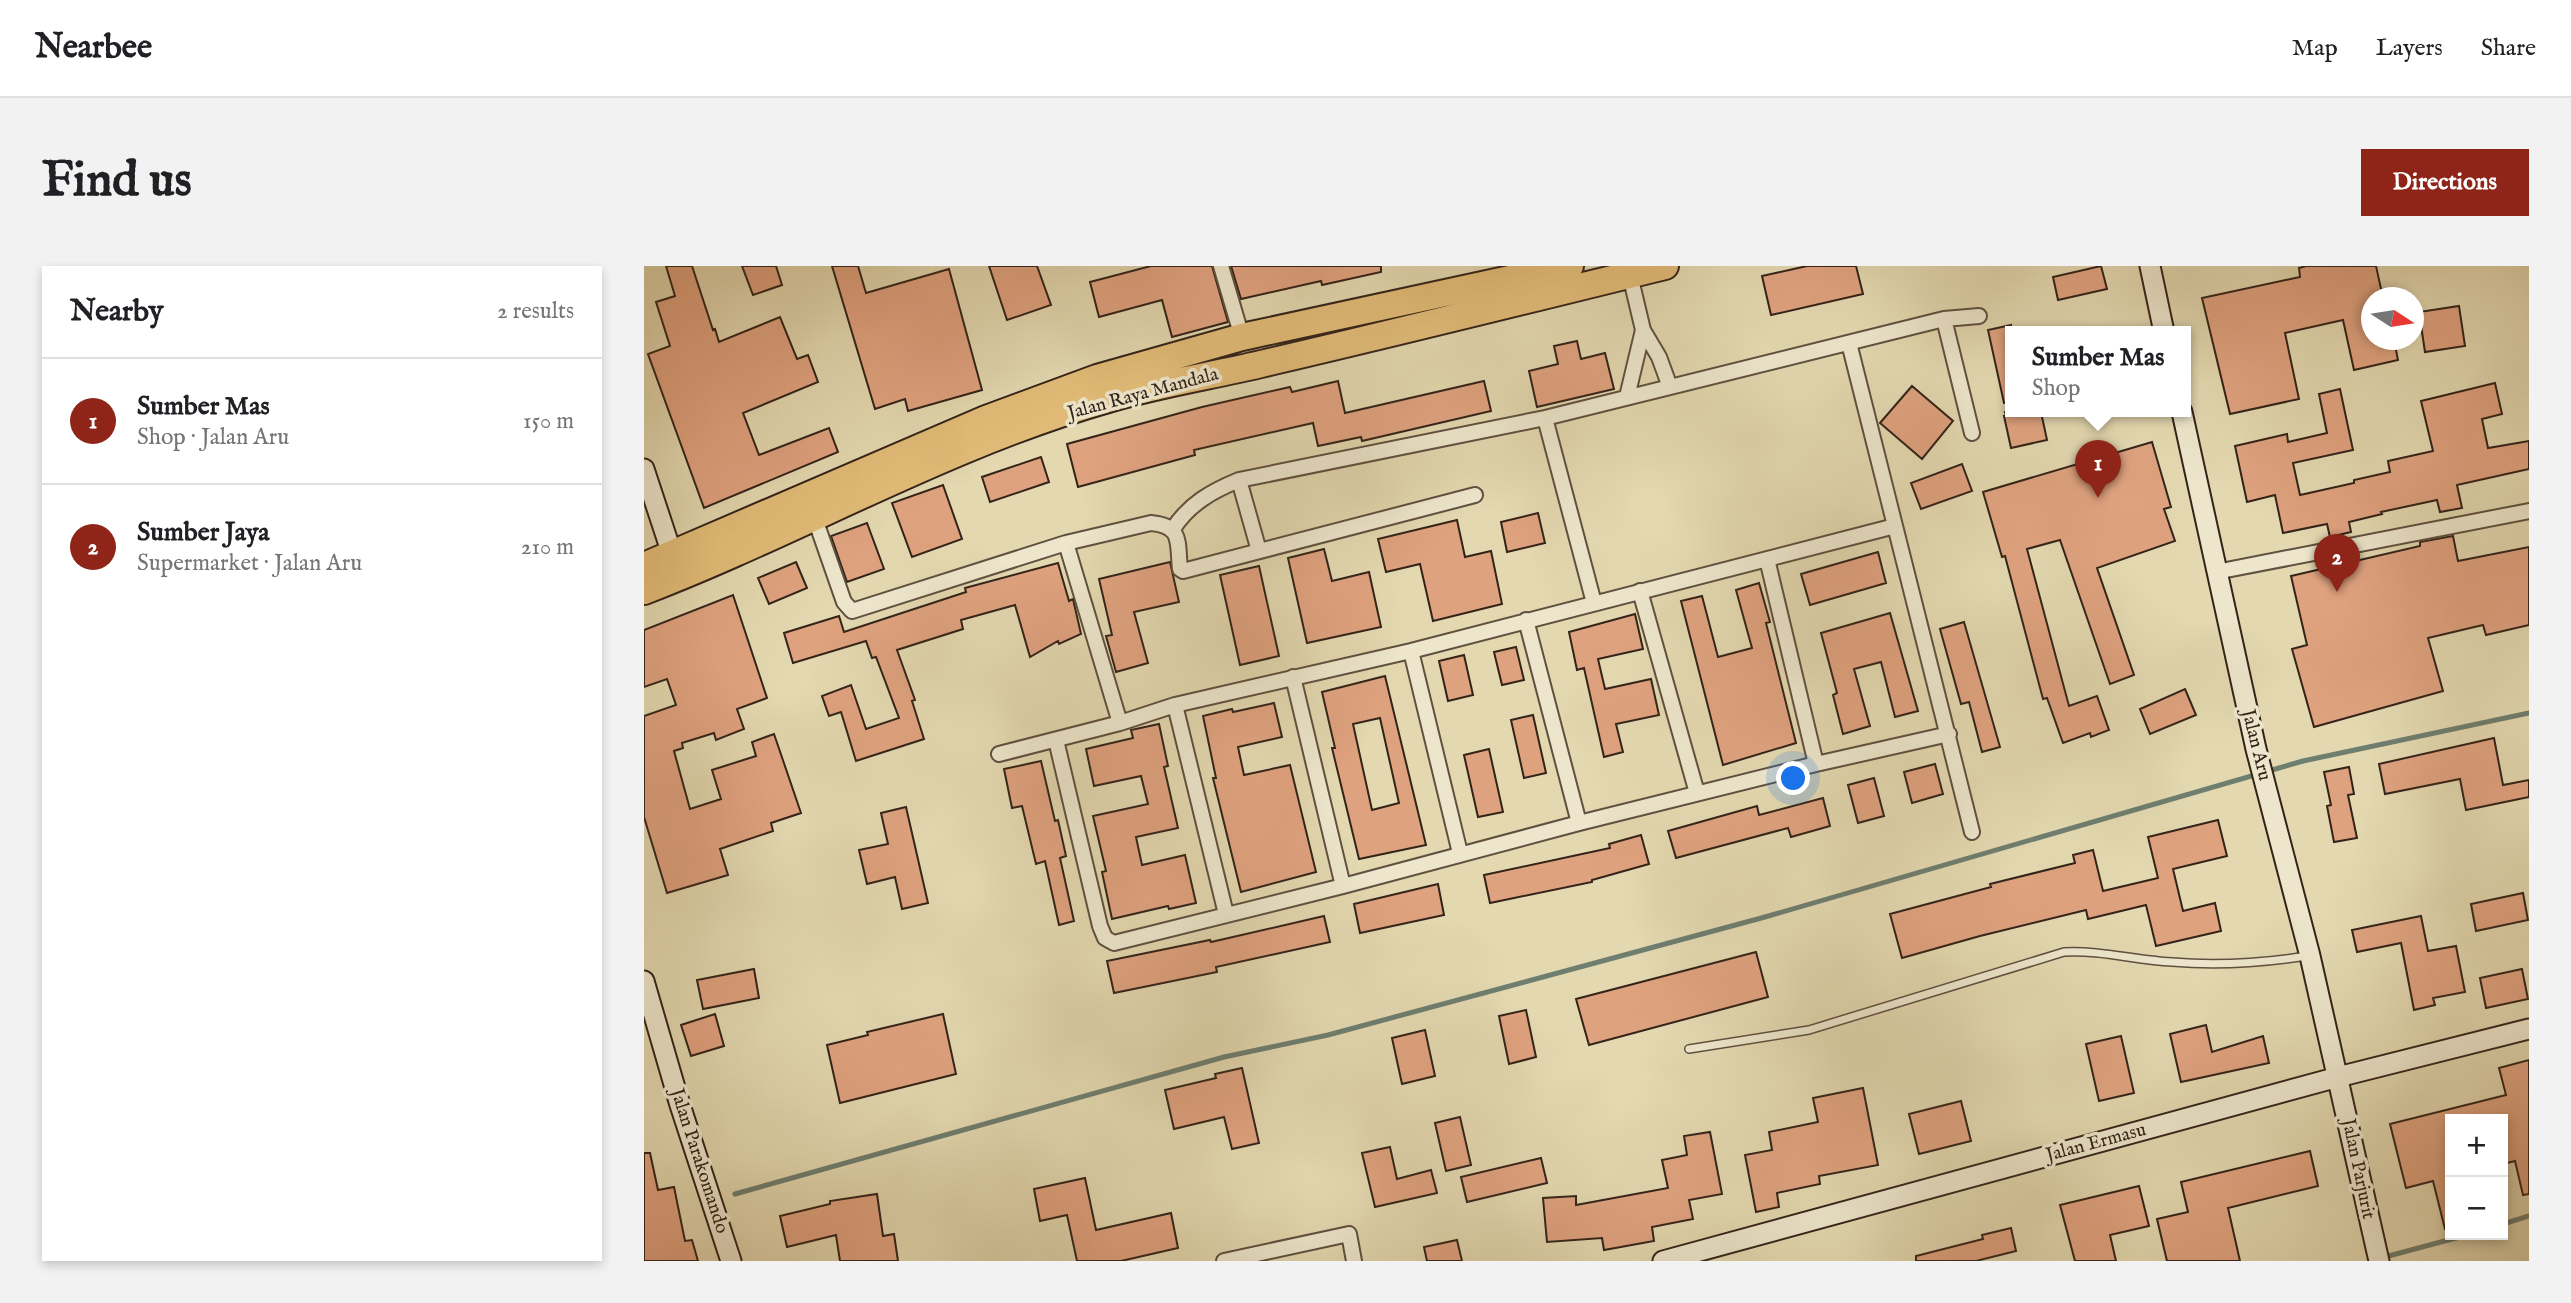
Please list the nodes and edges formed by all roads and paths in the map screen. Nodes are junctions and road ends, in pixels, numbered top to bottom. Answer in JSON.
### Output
{"nodes":[{"id":1,"x":1221,"y":266,"type":"edge"},
{"id":2,"x":1570,"y":266,"type":"edge"},
{"id":3,"x":1665,"y":266,"type":"edge"},
{"id":4,"x":2151,"y":266,"type":"edge"},
{"id":5,"x":1629,"y":270,"type":"edge"},
{"id":6,"x":1367,"y":310,"type":"junction"},
{"id":7,"x":1979,"y":316,"type":"dead end"},
{"id":8,"x":1944,"y":318,"type":"junction"},
{"id":9,"x":2164,"y":326,"type":"edge"},
{"id":10,"x":1643,"y":330,"type":"junction"},
{"id":11,"x":1376,"y":336,"type":"junction"},
{"id":12,"x":1242,"y":337,"type":"junction"},
{"id":13,"x":1849,"y":343,"type":"junction"},
{"id":14,"x":1670,"y":387,"type":"junction"},
{"id":15,"x":1627,"y":397,"type":"junction"},
{"id":16,"x":2183,"y":417,"type":"edge"},
{"id":17,"x":1545,"y":418,"type":"junction"},
{"id":18,"x":1972,"y":433,"type":"dead end"},
{"id":19,"x":644,"y":470,"type":"edge"},
{"id":20,"x":1239,"y":480,"type":"junction"},
{"id":21,"x":1475,"y":495,"type":"dead end"},
{"id":22,"x":2529,"y":511,"type":"edge"},
{"id":23,"x":814,"y":516,"type":"junction"},
{"id":24,"x":1895,"y":526,"type":"junction"},
{"id":25,"x":1172,"y":529,"type":"junction"},
{"id":26,"x":1066,"y":543,"type":"junction"},
{"id":27,"x":1259,"y":551,"type":"junction"},
{"id":28,"x":672,"y":554,"type":"junction"},
{"id":29,"x":1767,"y":559,"type":"junction"},
{"id":30,"x":644,"y":566,"type":"edge"},
{"id":31,"x":2216,"y":572,"type":"junction"},
{"id":32,"x":644,"y":591,"type":"edge"},
{"id":33,"x":1640,"y":591,"type":"junction"},
{"id":34,"x":1594,"y":603,"type":"junction"},
{"id":35,"x":1526,"y":620,"type":"junction"},
{"id":36,"x":1411,"y":651,"type":"junction"},
{"id":37,"x":1293,"y":677,"type":"junction"},
{"id":38,"x":1175,"y":705,"type":"junction"},
{"id":39,"x":1120,"y":723,"type":"junction"},
{"id":40,"x":1949,"y":734,"type":"junction"},
{"id":41,"x":1056,"y":740,"type":"junction"},
{"id":42,"x":999,"y":754,"type":"dead end"},
{"id":43,"x":1816,"y":764,"type":"junction"},
{"id":44,"x":1697,"y":793,"type":"junction"},
{"id":45,"x":1579,"y":823,"type":"junction"},
{"id":46,"x":1972,"y":831,"type":"dead end"},
{"id":47,"x":1460,"y":853,"type":"junction"},
{"id":48,"x":1343,"y":886,"type":"junction"},
{"id":49,"x":1227,"y":914,"type":"junction"},
{"id":50,"x":2310,"y":956,"type":"junction"},
{"id":51,"x":644,"y":981,"type":"edge"},
{"id":52,"x":650,"y":1023,"type":"edge"},
{"id":53,"x":2529,"y":1029,"type":"edge"},
{"id":54,"x":1689,"y":1049,"type":"dead end"},
{"id":55,"x":2338,"y":1077,"type":"junction"},
{"id":56,"x":731,"y":1261,"type":"edge"},
{"id":57,"x":1224,"y":1261,"type":"edge"},
{"id":58,"x":1354,"y":1261,"type":"edge"},
{"id":59,"x":1663,"y":1261,"type":"edge"},
{"id":60,"x":2379,"y":1261,"type":"edge"}],
"edges":[{"from":1,"to":12,"type":"street"},
{"from":2,"to":6,"type":"highway","name":"Jalan Raya Mandala"},
{"from":3,"to":5,"type":"highway","name":"Jalan Raya Mandala"},
{"from":4,"to":9,"type":"street"},
{"from":5,"to":10,"type":"street"},
{"from":5,"to":11,"type":"highway","name":"Jalan Raya Mandala"},
{"from":6,"to":11,"type":"highway"},
{"from":6,"to":12,"type":"highway","name":"Jalan Raya Mandala"},
{"from":7,"to":8,"type":"street"},
{"from":8,"to":13,"type":"street"},
{"from":8,"to":18,"type":"street"},
{"from":10,"to":14,"type":"street"},
{"from":10,"to":15,"type":"street"},
{"from":11,"to":23,"type":"highway","name":"Jalan Raya Mandala"},
{"from":12,"to":28,"type":"highway","name":"Jalan Raya Mandala"},
{"from":13,"to":14,"type":"street"},
{"from":13,"to":24,"type":"street"},
{"from":14,"to":15,"type":"street"},
{"from":15,"to":17,"type":"street"},
{"from":16,"to":31,"type":"street","name":"Jalan Aru"},
{"from":17,"to":20,"type":"street"},
{"from":17,"to":34,"type":"street"},
{"from":19,"to":28,"type":"street"},
{"from":20,"to":25,"type":"street"},
{"from":20,"to":27,"type":"street"},
{"from":21,"to":27,"type":"street"},
{"from":22,"to":31,"type":"street"},
{"from":23,"to":26,"type":"street"},
{"from":23,"to":32,"type":"highway","name":"Jalan Raya Mandala"},
{"from":24,"to":29,"type":"street"},
{"from":24,"to":40,"type":"street"},
{"from":25,"to":26,"type":"street"},
{"from":25,"to":27,"type":"street"},
{"from":26,"to":39,"type":"street"},
{"from":28,"to":30,"type":"highway","name":"Jalan Raya Mandala"},
{"from":29,"to":33,"type":"street"},
{"from":29,"to":43,"type":"street"},
{"from":31,"to":50,"type":"street","name":"Jalan Aru"},
{"from":33,"to":34,"type":"street"},
{"from":33,"to":44,"type":"street"},
{"from":34,"to":35,"type":"street"},
{"from":35,"to":36,"type":"street"},
{"from":35,"to":45,"type":"street"},
{"from":36,"to":37,"type":"street"},
{"from":36,"to":47,"type":"street"},
{"from":37,"to":38,"type":"street"},
{"from":37,"to":48,"type":"street"},
{"from":38,"to":39,"type":"street"},
{"from":38,"to":49,"type":"street"},
{"from":39,"to":41,"type":"street"},
{"from":40,"to":43,"type":"street"},
{"from":40,"to":46,"type":"street"},
{"from":41,"to":42,"type":"street"},
{"from":41,"to":49,"type":"street"},
{"from":43,"to":44,"type":"street"},
{"from":44,"to":45,"type":"street"},
{"from":45,"to":47,"type":"street"},
{"from":47,"to":48,"type":"street"},
{"from":48,"to":49,"type":"street"},
{"from":50,"to":54,"type":"lane"},
{"from":50,"to":55,"type":"street","name":"Jalan Aru"},
{"from":51,"to":52,"type":"street","name":"Jalan Parakomando"},
{"from":52,"to":56,"type":"street","name":"Jalan Parakomando"},
{"from":53,"to":55,"type":"street","name":"Jalan Ermasu"},
{"from":55,"to":59,"type":"street","name":"Jalan Ermasu"},
{"from":55,"to":60,"type":"street","name":"Jalan Parjurit"},
{"from":57,"to":58,"type":"street"}]}
